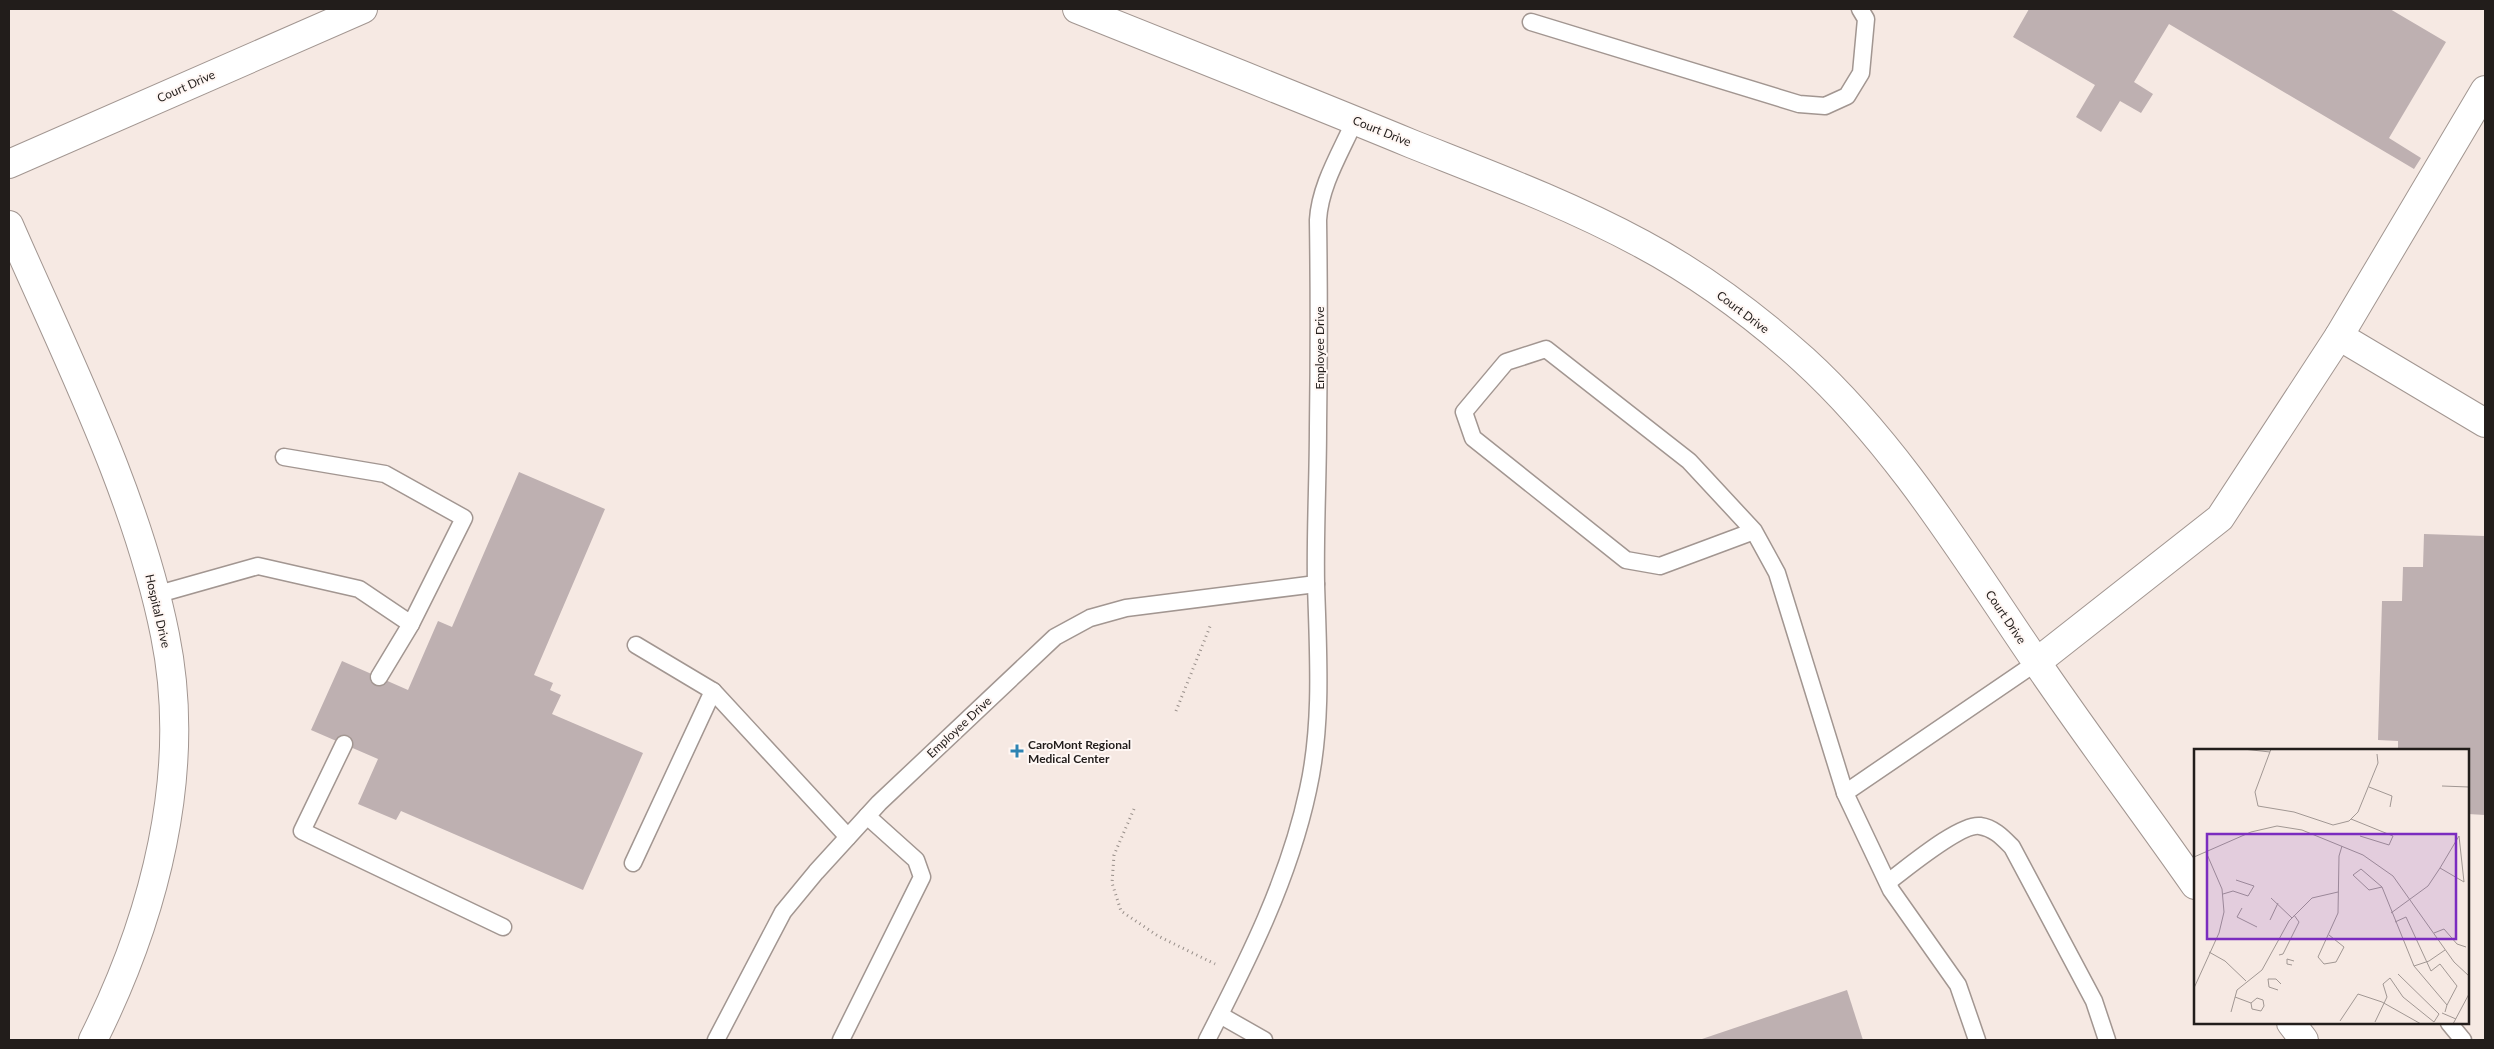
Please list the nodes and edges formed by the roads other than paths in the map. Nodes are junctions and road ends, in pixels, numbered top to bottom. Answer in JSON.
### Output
{"nodes":[{"id":1,"x":363,"y":9,"type":"edge"},
{"id":2,"x":1077,"y":9,"type":"edge"},
{"id":3,"x":1860,"y":9,"type":"edge"},
{"id":4,"x":1531,"y":22,"type":"dead end"},
{"id":5,"x":2485,"y":90,"type":"edge"},
{"id":6,"x":1355,"y":120,"type":"junction"},
{"id":7,"x":9,"y":164,"type":"edge"},
{"id":8,"x":9,"y":224,"type":"edge"},
{"id":9,"x":2339,"y":336,"type":"junction"},
{"id":10,"x":2485,"y":424,"type":"edge"},
{"id":11,"x":284,"y":456,"type":"dead end"},
{"id":12,"x":1754,"y":531,"type":"junction"},
{"id":13,"x":1316,"y":584,"type":"junction"},
{"id":14,"x":155,"y":595,"type":"junction"},
{"id":15,"x":411,"y":624,"type":"junction"},
{"id":16,"x":636,"y":645,"type":"dead end"},
{"id":17,"x":2037,"y":662,"type":"junction"},
{"id":18,"x":379,"y":677,"type":"dead end"},
{"id":19,"x":713,"y":691,"type":"junction"},
{"id":20,"x":344,"y":744,"type":"dead end"},
{"id":21,"x":1845,"y":793,"type":"junction"},
{"id":22,"x":867,"y":816,"type":"junction"},
{"id":23,"x":848,"y":837,"type":"junction"},
{"id":24,"x":632,"y":863,"type":"dead end"},
{"id":25,"x":1888,"y":882,"type":"junction"},
{"id":26,"x":2194,"y":884,"type":"edge"},
{"id":27,"x":503,"y":927,"type":"dead end"},
{"id":28,"x":1220,"y":1015,"type":"junction"},
{"id":29,"x":2292,"y":1024,"type":"edge"},
{"id":30,"x":2450,"y":1024,"type":"edge"},
{"id":31,"x":93,"y":1040,"type":"edge"},
{"id":32,"x":716,"y":1040,"type":"edge"},
{"id":33,"x":842,"y":1040,"type":"edge"},
{"id":34,"x":1207,"y":1040,"type":"edge"},
{"id":35,"x":1264,"y":1040,"type":"edge"},
{"id":36,"x":1977,"y":1040,"type":"edge"},
{"id":37,"x":2107,"y":1040,"type":"edge"},
{"id":38,"x":2304,"y":1040,"type":"edge"},
{"id":39,"x":2464,"y":1040,"type":"edge"}],
"edges":[{"from":1,"to":7,"type":"street","name":"Court Drive"},
{"from":2,"to":6,"type":"street","name":"Court Drive"},
{"from":3,"to":4,"type":"lane"},
{"from":5,"to":9,"type":"street"},
{"from":6,"to":13,"type":"lane","name":"Employee Drive"},
{"from":6,"to":17,"type":"street","name":"Court Drive"},
{"from":8,"to":14,"type":"street","name":"Hospital Drive"},
{"from":9,"to":10,"type":"street"},
{"from":9,"to":17,"type":"street"},
{"from":11,"to":15,"type":"lane"},
{"from":12,"to":12,"type":"lane"},
{"from":12,"to":21,"type":"lane"},
{"from":13,"to":22,"type":"lane","name":"Employee Drive"},
{"from":13,"to":28,"type":"lane","name":"Employee Drive"},
{"from":14,"to":15,"type":"lane"},
{"from":14,"to":31,"type":"street","name":"Hospital Drive"},
{"from":15,"to":18,"type":"lane"},
{"from":16,"to":19,"type":"lane"},
{"from":17,"to":21,"type":"lane"},
{"from":17,"to":26,"type":"street","name":"Court Drive"},
{"from":19,"to":23,"type":"lane"},
{"from":19,"to":24,"type":"lane"},
{"from":20,"to":27,"type":"lane"},
{"from":21,"to":25,"type":"lane"},
{"from":22,"to":23,"type":"lane","name":"Employee Drive"},
{"from":22,"to":33,"type":"lane"},
{"from":23,"to":32,"type":"lane","name":"Employee Drive"},
{"from":25,"to":36,"type":"lane"},
{"from":25,"to":37,"type":"lane"},
{"from":28,"to":34,"type":"lane","name":"Employee Drive"},
{"from":28,"to":35,"type":"lane"},
{"from":29,"to":38,"type":"street"},
{"from":30,"to":39,"type":"lane"}]}
